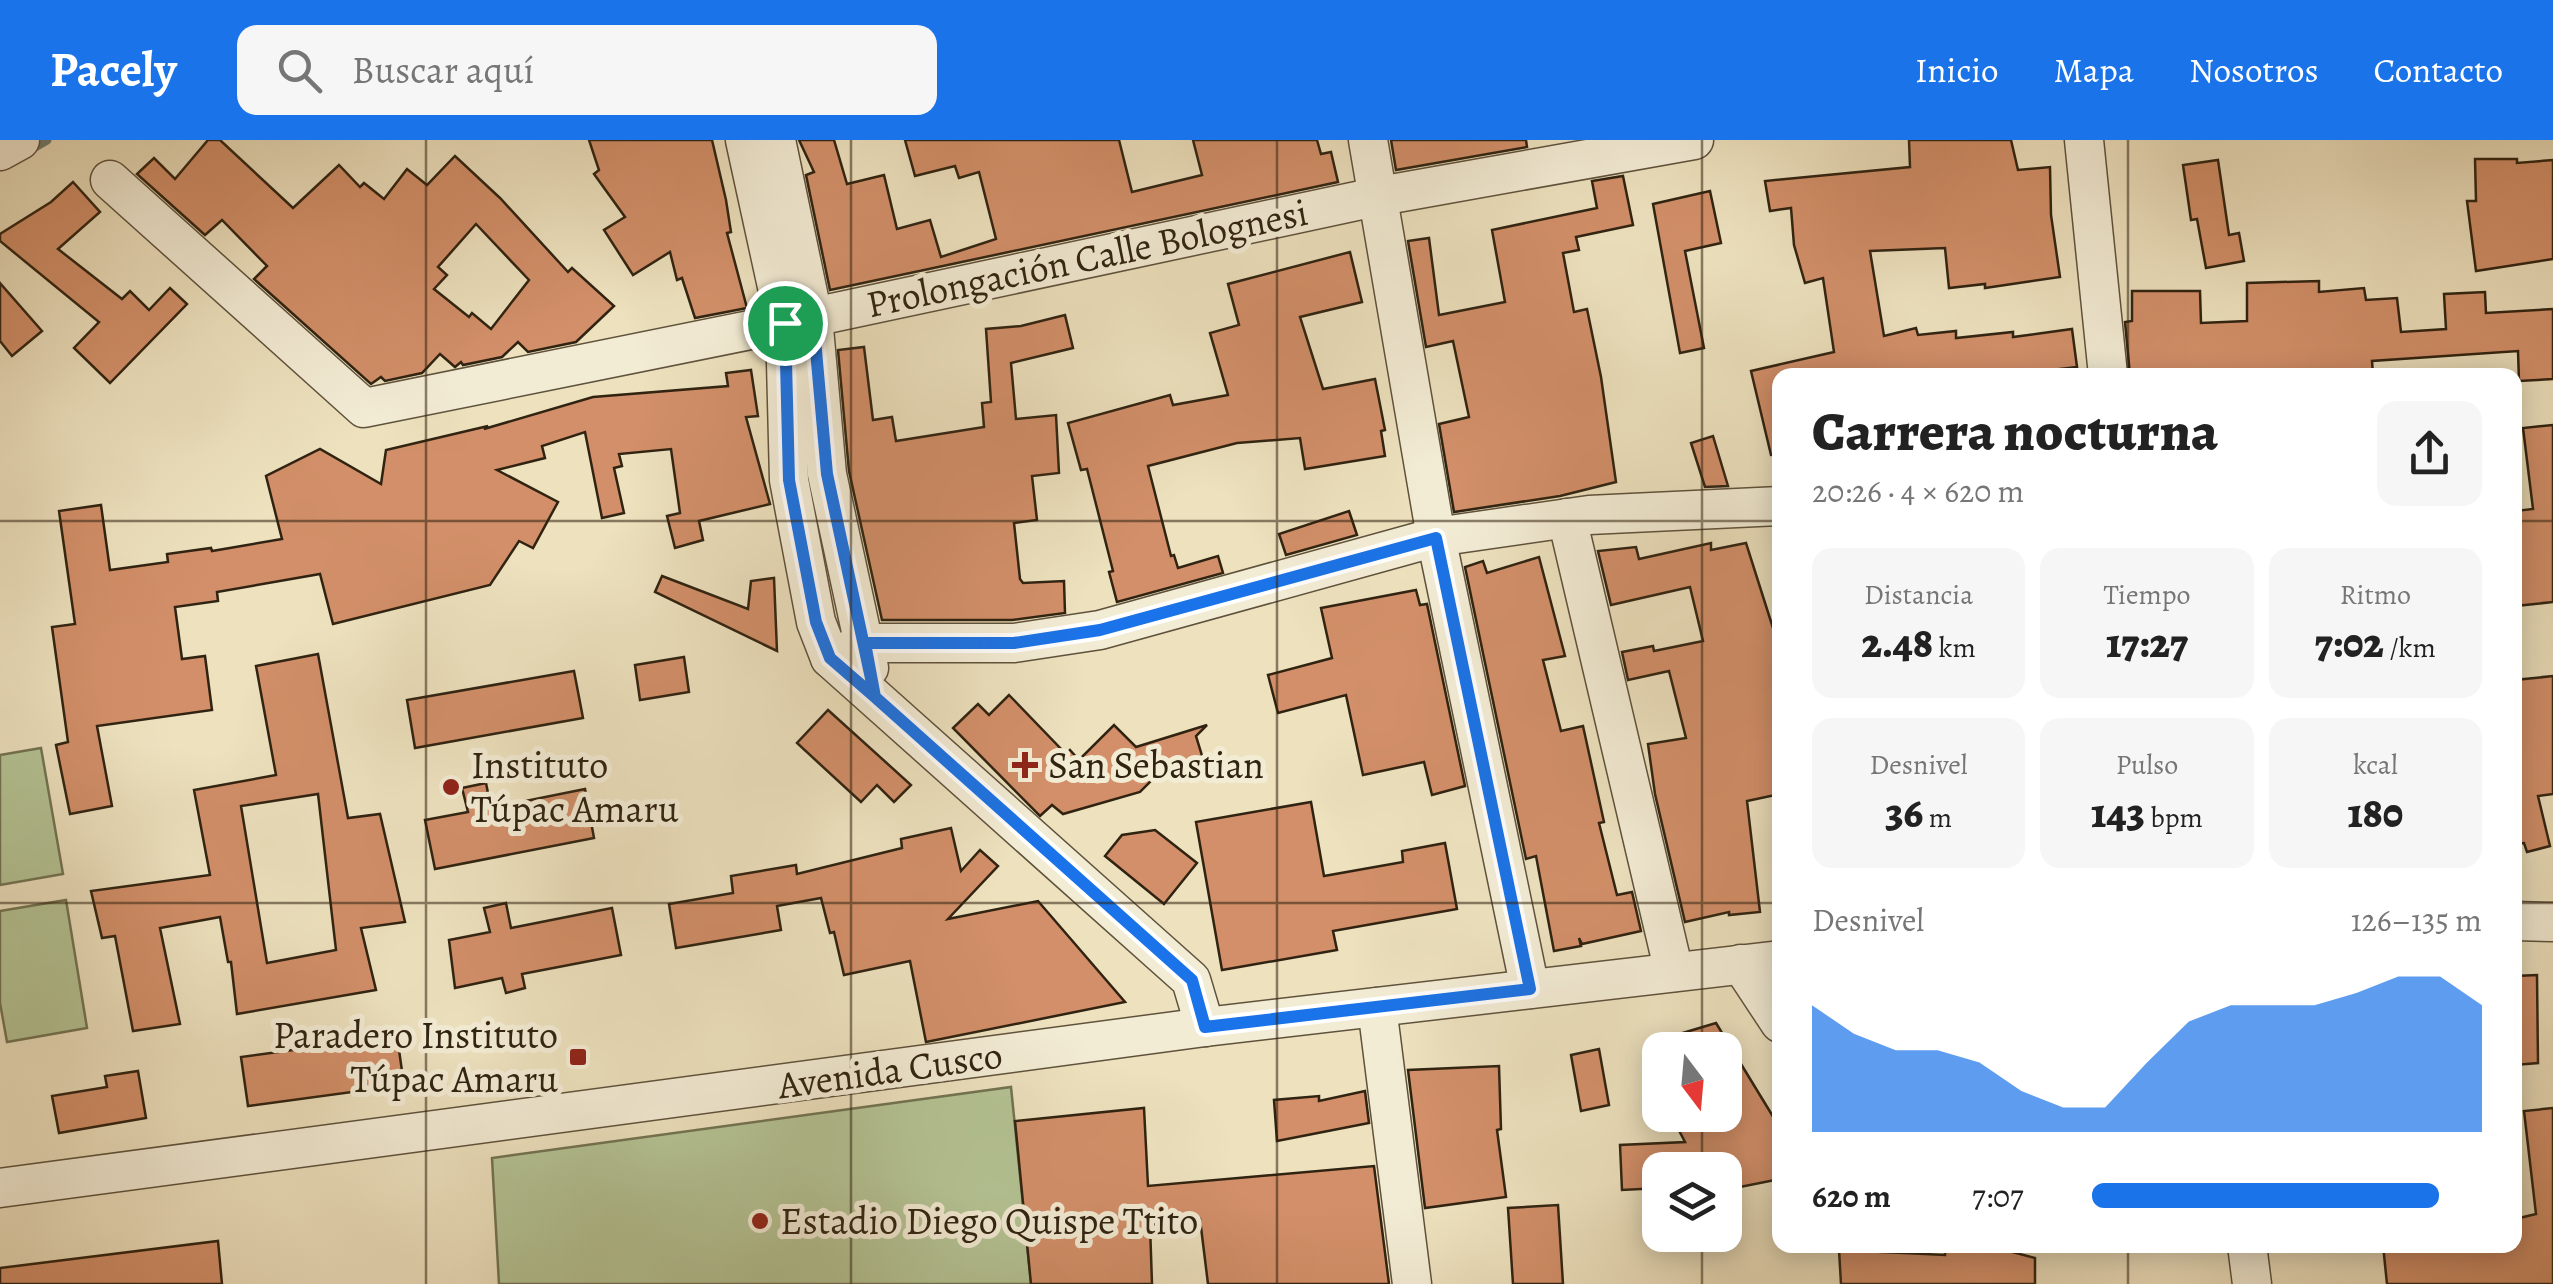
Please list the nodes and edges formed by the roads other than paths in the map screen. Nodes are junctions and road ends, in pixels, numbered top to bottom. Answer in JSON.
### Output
{"nodes":[{"id":1,"x":20,"y":140,"type":"edge"},
{"id":2,"x":745,"y":140,"type":"edge"},
{"id":3,"x":776,"y":140,"type":"edge"},
{"id":4,"x":1368,"y":140,"type":"edge"},
{"id":5,"x":2084,"y":140,"type":"edge"},
{"id":6,"x":1675,"y":141,"type":"edge"},
{"id":7,"x":0,"y":150,"type":"edge"},
{"id":8,"x":110,"y":180,"type":"dead end"},
{"id":9,"x":1380,"y":196,"type":"junction"},
{"id":10,"x":799,"y":320,"type":"junction"},
{"id":11,"x":2107,"y":368,"type":"edge"},
{"id":12,"x":827,"y":474,"type":"junction"},
{"id":13,"x":789,"y":480,"type":"junction"},
{"id":14,"x":1772,"y":506,"type":"edge"},
{"id":15,"x":1568,"y":518,"type":"junction"},
{"id":16,"x":1436,"y":538,"type":"junction"},
{"id":17,"x":865,"y":643,"type":"junction"},
{"id":18,"x":830,"y":658,"type":"junction"},
{"id":19,"x":875,"y":697,"type":"junction"},
{"id":20,"x":2522,"y":921,"type":"edge"},
{"id":21,"x":2553,"y":922,"type":"edge"},
{"id":22,"x":1772,"y":961,"type":"edge"},
{"id":23,"x":1740,"y":964,"type":"junction"},
{"id":24,"x":1674,"y":972,"type":"junction"},
{"id":25,"x":1530,"y":989,"type":"junction"},
{"id":26,"x":1377,"y":1007,"type":"junction"},
{"id":27,"x":1772,"y":1010,"type":"edge"},
{"id":28,"x":1205,"y":1027,"type":"junction"},
{"id":29,"x":0,"y":1188,"type":"edge"},
{"id":30,"x":1412,"y":1284,"type":"edge"}],
"edges":[{"from":1,"to":7,"type":"street"},
{"from":2,"to":10,"type":"street"},
{"from":3,"to":10,"type":"street"},
{"from":4,"to":9,"type":"street"},
{"from":5,"to":11,"type":"street"},
{"from":6,"to":9,"type":"street","name":"Prolongación Calle Bolognesi"},
{"from":8,"to":10,"type":"street","name":"Prolongación Calle Bolognesi"},
{"from":9,"to":10,"type":"street","name":"Prolongación Calle Bolognesi"},
{"from":9,"to":16,"type":"street"},
{"from":10,"to":12,"type":"street"},
{"from":10,"to":13,"type":"street"},
{"from":12,"to":13,"type":"street"},
{"from":12,"to":17,"type":"street"},
{"from":13,"to":18,"type":"street"},
{"from":14,"to":15,"type":"street"},
{"from":15,"to":16,"type":"street"},
{"from":15,"to":24,"type":"street"},
{"from":16,"to":17,"type":"street"},
{"from":16,"to":25,"type":"street"},
{"from":17,"to":18,"type":"street"},
{"from":17,"to":19,"type":"street"},
{"from":18,"to":19,"type":"street"},
{"from":19,"to":28,"type":"street"},
{"from":20,"to":21,"type":"street"},
{"from":22,"to":23,"type":"street","name":"Avenida Cusco"},
{"from":23,"to":24,"type":"street","name":"Avenida Cusco"},
{"from":23,"to":27,"type":"street"},
{"from":24,"to":25,"type":"street","name":"Avenida Cusco"},
{"from":25,"to":26,"type":"street","name":"Avenida Cusco"},
{"from":26,"to":28,"type":"street","name":"Avenida Cusco"},
{"from":26,"to":30,"type":"street"},
{"from":28,"to":29,"type":"street","name":"Avenida Cusco"}]}
